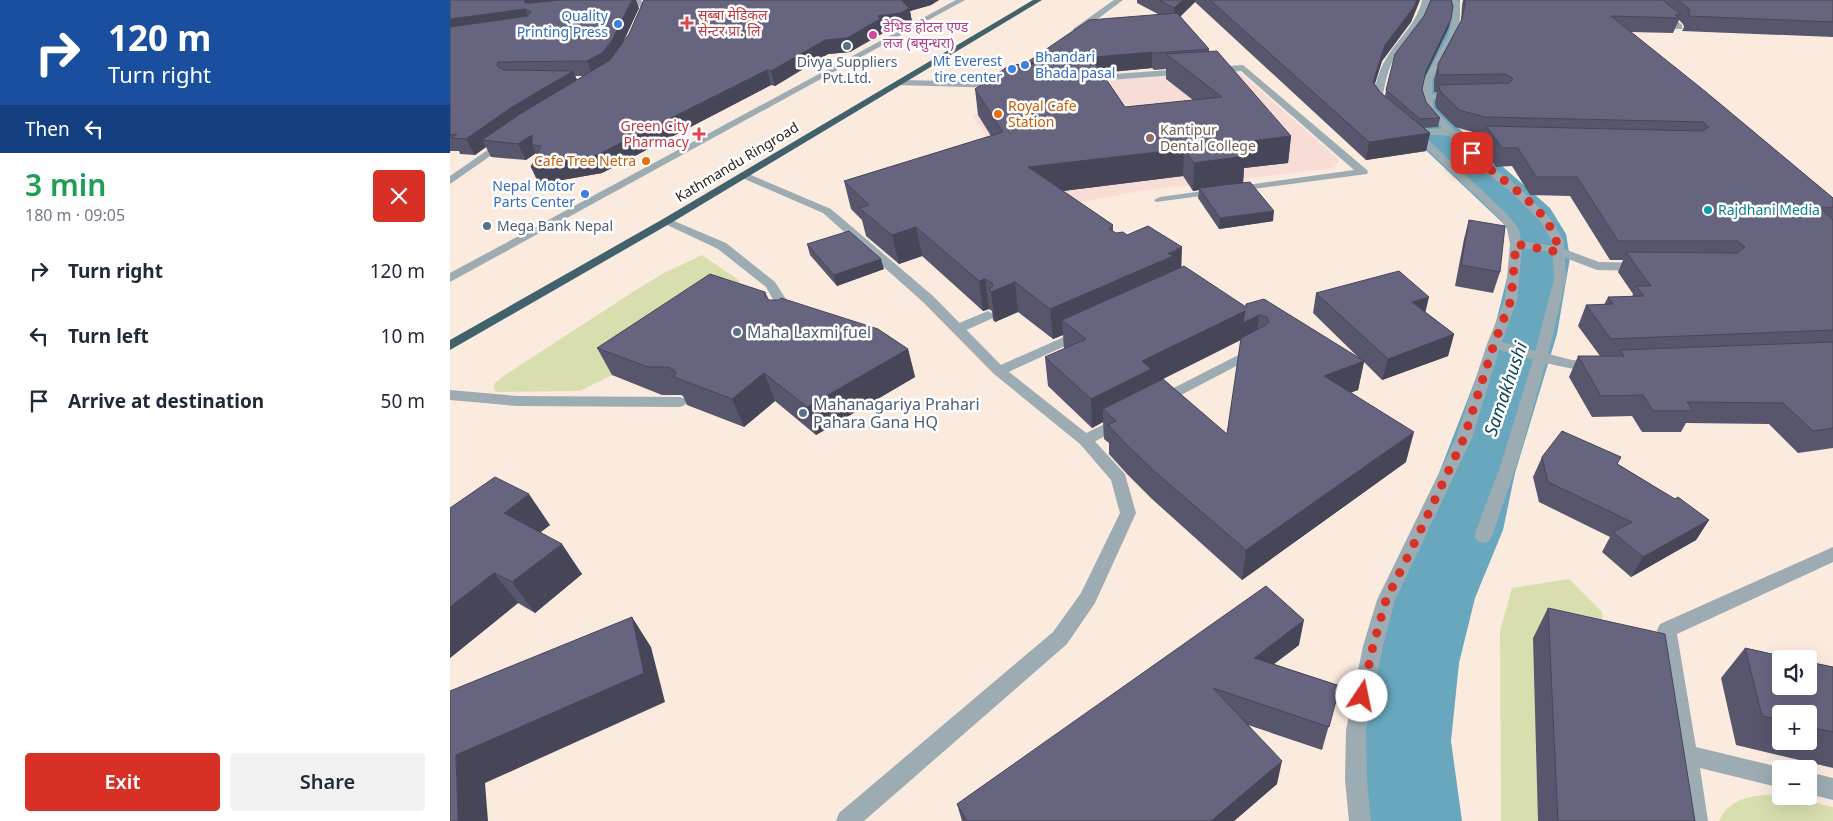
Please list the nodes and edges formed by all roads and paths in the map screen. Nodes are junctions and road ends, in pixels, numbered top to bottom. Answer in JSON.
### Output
{"nodes":[{"id":1,"x":961,"y":0,"type":"edge"},
{"id":2,"x":1038,"y":0,"type":"edge"},
{"id":3,"x":1120,"y":0,"type":"edge"},
{"id":4,"x":1654,"y":0,"type":"edge"},
{"id":5,"x":1429,"y":1,"type":"edge"},
{"id":6,"x":1454,"y":1,"type":"edge"},
{"id":7,"x":641,"y":4,"type":"edge"},
{"id":8,"x":1679,"y":27,"type":"edge"},
{"id":9,"x":636,"y":30,"type":"edge"},
{"id":10,"x":1071,"y":34,"type":"edge"},
{"id":11,"x":1072,"y":80,"type":"edge"},
{"id":12,"x":899,"y":83,"type":"junction"},
{"id":13,"x":1016,"y":85,"type":"edge"},
{"id":14,"x":1464,"y":96,"type":"edge"},
{"id":15,"x":1427,"y":97,"type":"junction"},
{"id":16,"x":1447,"y":131,"type":"junction"},
{"id":17,"x":516,"y":132,"type":"edge"},
{"id":18,"x":1419,"y":133,"type":"junction"},
{"id":19,"x":1518,"y":140,"type":"edge"},
{"id":20,"x":744,"y":175,"type":"junction"},
{"id":21,"x":450,"y":181,"type":"edge"},
{"id":22,"x":1160,"y":200,"type":"dead end"},
{"id":23,"x":667,"y":221,"type":"junction"},
{"id":24,"x":1522,"y":245,"type":"junction"},
{"id":25,"x":1555,"y":251,"type":"junction"},
{"id":26,"x":1652,"y":267,"type":"edge"},
{"id":27,"x":450,"y":278,"type":"edge"},
{"id":28,"x":988,"y":315,"type":"edge"},
{"id":29,"x":783,"y":322,"type":"edge"},
{"id":30,"x":1098,"y":326,"type":"edge"},
{"id":31,"x":957,"y":329,"type":"junction"},
{"id":32,"x":450,"y":346,"type":"edge"},
{"id":33,"x":1500,"y":346,"type":"junction"},
{"id":34,"x":1257,"y":349,"type":"edge"},
{"id":35,"x":1535,"y":355,"type":"junction"},
{"id":36,"x":1605,"y":365,"type":"edge"},
{"id":37,"x":999,"y":372,"type":"junction"},
{"id":38,"x":450,"y":395,"type":"edge"},
{"id":39,"x":680,"y":402,"type":"edge"},
{"id":40,"x":1085,"y":440,"type":"junction"},
{"id":41,"x":1482,"y":536,"type":"dead end"},
{"id":42,"x":1833,"y":554,"type":"edge"},
{"id":43,"x":1687,"y":755,"type":"junction"},
{"id":44,"x":1772,"y":775,"type":"edge"},
{"id":45,"x":1817,"y":785,"type":"edge"},
{"id":46,"x":1833,"y":789,"type":"edge"},
{"id":47,"x":847,"y":821,"type":"edge"},
{"id":48,"x":1360,"y":821,"type":"edge"},
{"id":49,"x":1697,"y":821,"type":"edge"}],
"edges":[{"from":1,"to":27,"type":"street"},
{"from":2,"to":12,"type":"highway","name":"Kathmandu Ringroad"},
{"from":3,"to":10,"type":"street"},
{"from":4,"to":8,"type":"street"},
{"from":5,"to":18,"type":"street"},
{"from":6,"to":15,"type":"street"},
{"from":7,"to":9,"type":"street"},
{"from":11,"to":22,"type":"street"},
{"from":12,"to":13,"type":"street"},
{"from":12,"to":20,"type":"highway","name":"Kathmandu Ringroad"},
{"from":14,"to":15,"type":"street"},
{"from":15,"to":16,"type":"street"},
{"from":16,"to":18,"type":"street"},
{"from":16,"to":19,"type":"street"},
{"from":16,"to":25,"type":"street"},
{"from":17,"to":21,"type":"street"},
{"from":18,"to":24,"type":"street"},
{"from":20,"to":23,"type":"highway","name":"Kathmandu Ringroad"},
{"from":20,"to":31,"type":"street"},
{"from":23,"to":29,"type":"street"},
{"from":23,"to":32,"type":"highway","name":"Kathmandu Ringroad"},
{"from":24,"to":25,"type":"street"},
{"from":24,"to":33,"type":"street"},
{"from":25,"to":26,"type":"street"},
{"from":25,"to":35,"type":"street"},
{"from":28,"to":31,"type":"street"},
{"from":30,"to":37,"type":"street"},
{"from":31,"to":37,"type":"street"},
{"from":33,"to":35,"type":"street"},
{"from":33,"to":48,"type":"street"},
{"from":34,"to":40,"type":"street"},
{"from":35,"to":36,"type":"street"},
{"from":35,"to":41,"type":"street"},
{"from":37,"to":40,"type":"street"},
{"from":38,"to":39,"type":"street"},
{"from":40,"to":47,"type":"street"},
{"from":42,"to":43,"type":"street"},
{"from":43,"to":44,"type":"street"},
{"from":43,"to":49,"type":"street"},
{"from":45,"to":46,"type":"street"}]}
